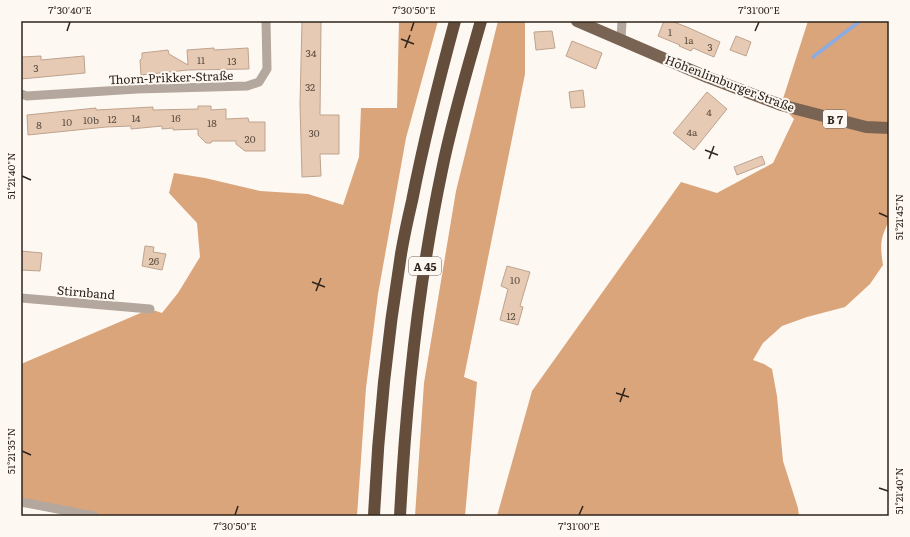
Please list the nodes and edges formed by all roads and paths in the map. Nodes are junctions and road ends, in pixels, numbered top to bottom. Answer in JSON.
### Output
{"nodes":[{"id":1,"x":266,"y":21,"type":"edge"},
{"id":2,"x":455,"y":21,"type":"edge"},
{"id":3,"x":481,"y":21,"type":"edge"},
{"id":4,"x":577,"y":21,"type":"edge"},
{"id":5,"x":622,"y":21,"type":"edge"},
{"id":6,"x":621,"y":39,"type":"junction"},
{"id":7,"x":21,"y":94,"type":"edge"},
{"id":8,"x":889,"y":128,"type":"edge"},
{"id":9,"x":21,"y":298,"type":"edge"},
{"id":10,"x":150,"y":309,"type":"dead end"},
{"id":11,"x":21,"y":502,"type":"edge"},
{"id":12,"x":94,"y":516,"type":"edge"},
{"id":13,"x":374,"y":516,"type":"edge"},
{"id":14,"x":400,"y":516,"type":"edge"}],
"edges":[{"from":1,"to":7,"type":"street","name":"Thorn-Prikker-Straße"},
{"from":2,"to":13,"type":"highway","number":"A 45"},
{"from":3,"to":14,"type":"highway","number":"A 45"},
{"from":4,"to":6,"type":"main road","number":"B 7"},
{"from":5,"to":6,"type":"street"},
{"from":6,"to":8,"type":"main road","name":"Hohenlimburger Straße","number":"B 7"},
{"from":9,"to":10,"type":"street","name":"Stirnband"},
{"from":11,"to":12,"type":"street"}]}
